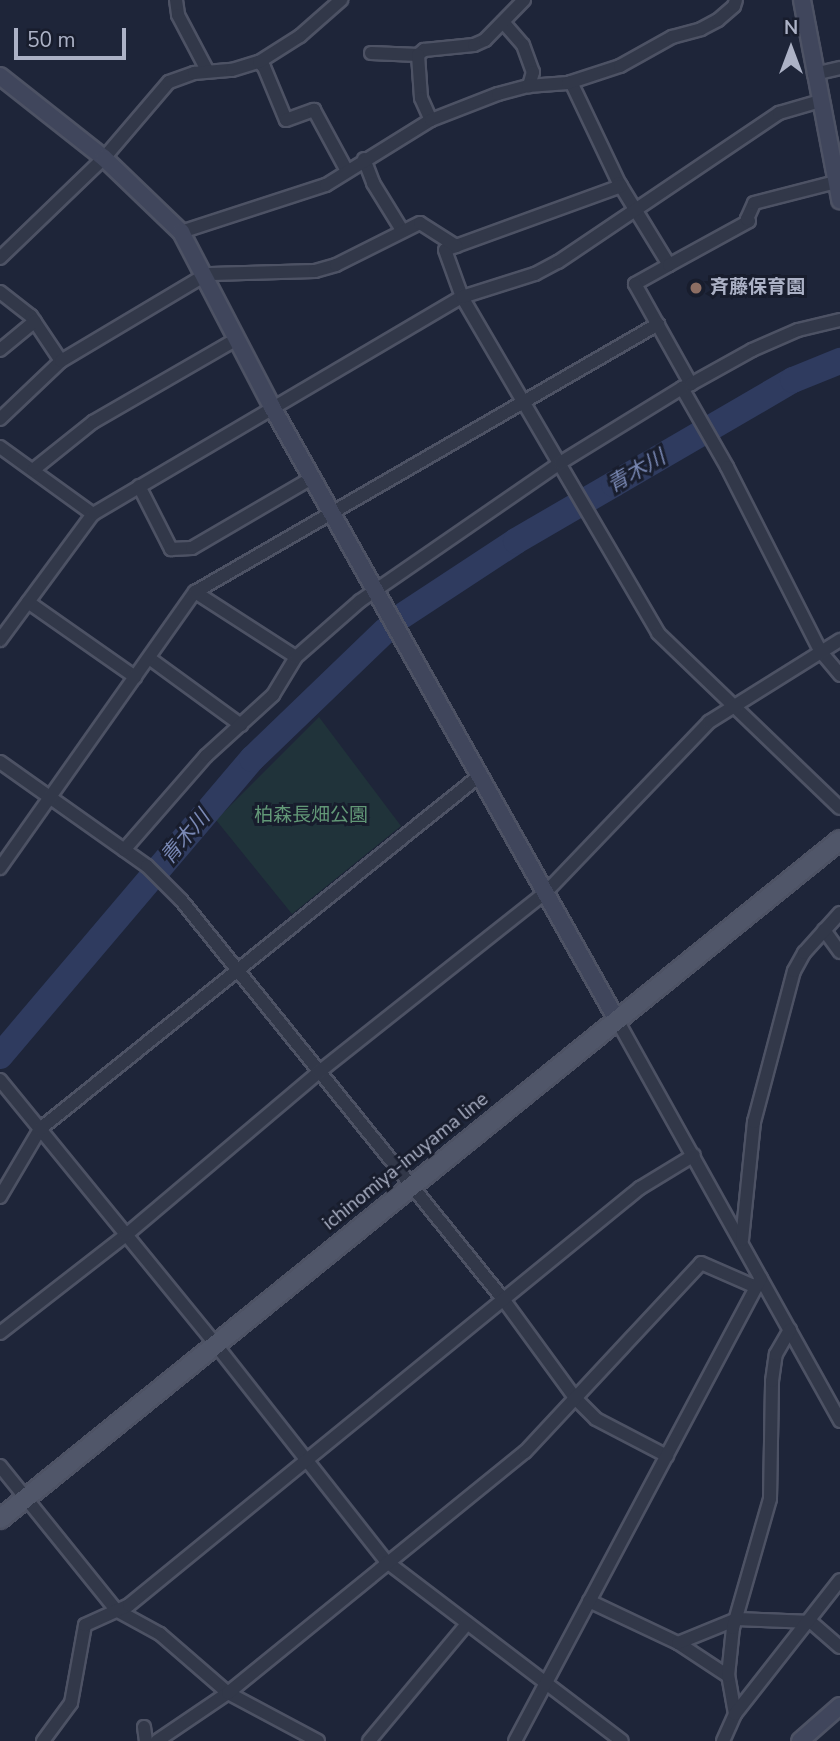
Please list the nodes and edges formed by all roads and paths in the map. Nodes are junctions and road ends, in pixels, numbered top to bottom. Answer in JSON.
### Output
{"nodes":[{"id":1,"x":176,"y":0,"type":"edge"},
{"id":2,"x":524,"y":0,"type":"edge"},
{"id":3,"x":736,"y":0,"type":"edge"},
{"id":4,"x":802,"y":0,"type":"edge"},
{"id":5,"x":337,"y":1,"type":"edge"},
{"id":6,"x":503,"y":22,"type":"junction"},
{"id":7,"x":370,"y":53,"type":"dead end"},
{"id":8,"x":418,"y":55,"type":"junction"},
{"id":9,"x":259,"y":61,"type":"junction"},
{"id":10,"x":840,"y":68,"type":"edge"},
{"id":11,"x":206,"y":70,"type":"junction"},
{"id":12,"x":814,"y":74,"type":"junction"},
{"id":13,"x":0,"y":76,"type":"edge"},
{"id":14,"x":571,"y":82,"type":"junction"},
{"id":15,"x":529,"y":86,"type":"junction"},
{"id":16,"x":820,"y":101,"type":"junction"},
{"id":17,"x":431,"y":120,"type":"junction"},
{"id":18,"x":833,"y":133,"type":"edge"},
{"id":19,"x":104,"y":158,"type":"junction"},
{"id":20,"x":364,"y":159,"type":"junction"},
{"id":21,"x":347,"y":171,"type":"junction"},
{"id":22,"x":836,"y":182,"type":"junction"},
{"id":23,"x":621,"y":186,"type":"junction"},
{"id":24,"x":840,"y":200,"type":"edge"},
{"id":25,"x":636,"y":210,"type":"junction"},
{"id":26,"x":402,"y":230,"type":"junction"},
{"id":27,"x":181,"y":233,"type":"junction"},
{"id":28,"x":456,"y":246,"type":"junction"},
{"id":29,"x":0,"y":258,"type":"edge"},
{"id":30,"x":669,"y":265,"type":"junction"},
{"id":31,"x":202,"y":277,"type":"junction"},
{"id":32,"x":0,"y":292,"type":"edge"},
{"id":33,"x":462,"y":297,"type":"junction"},
{"id":34,"x":840,"y":320,"type":"edge"},
{"id":35,"x":34,"y":321,"type":"junction"},
{"id":36,"x":658,"y":324,"type":"junction"},
{"id":37,"x":235,"y":340,"type":"junction"},
{"id":38,"x":0,"y":350,"type":"edge"},
{"id":39,"x":61,"y":361,"type":"junction"},
{"id":40,"x":686,"y":386,"type":"junction"},
{"id":41,"x":522,"y":403,"type":"junction"},
{"id":42,"x":272,"y":407,"type":"junction"},
{"id":43,"x":0,"y":419,"type":"edge"},
{"id":44,"x":0,"y":447,"type":"edge"},
{"id":45,"x":560,"y":463,"type":"junction"},
{"id":46,"x":33,"y":470,"type":"junction"},
{"id":47,"x":312,"y":478,"type":"junction"},
{"id":48,"x":139,"y":486,"type":"junction"},
{"id":49,"x":331,"y":512,"type":"junction"},
{"id":50,"x":93,"y":514,"type":"junction"},
{"id":51,"x":375,"y":591,"type":"junction"},
{"id":52,"x":195,"y":592,"type":"junction"},
{"id":53,"x":28,"y":602,"type":"junction"},
{"id":54,"x":0,"y":640,"type":"edge"},
{"id":55,"x":840,"y":640,"type":"edge"},
{"id":56,"x":821,"y":652,"type":"junction"},
{"id":57,"x":296,"y":657,"type":"junction"},
{"id":58,"x":149,"y":658,"type":"junction"},
{"id":59,"x":840,"y":675,"type":"edge"},
{"id":60,"x":135,"y":677,"type":"junction"},
{"id":61,"x":736,"y":707,"type":"junction"},
{"id":62,"x":242,"y":725,"type":"junction"},
{"id":63,"x":0,"y":762,"type":"edge"},
{"id":64,"x":478,"y":777,"type":"junction"},
{"id":65,"x":51,"y":797,"type":"junction"},
{"id":66,"x":840,"y":808,"type":"edge"},
{"id":67,"x":840,"y":839,"type":"edge"},
{"id":68,"x":124,"y":850,"type":"junction"},
{"id":69,"x":0,"y":868,"type":"edge"},
{"id":70,"x":546,"y":892,"type":"junction"},
{"id":71,"x":840,"y":913,"type":"edge"},
{"id":72,"x":824,"y":930,"type":"junction"},
{"id":73,"x":840,"y":952,"type":"edge"},
{"id":74,"x":237,"y":971,"type":"junction"},
{"id":75,"x":617,"y":1020,"type":"junction"},
{"id":76,"x":319,"y":1072,"type":"junction"},
{"id":77,"x":0,"y":1080,"type":"edge"},
{"id":78,"x":40,"y":1129,"type":"junction"},
{"id":79,"x":694,"y":1155,"type":"junction"},
{"id":80,"x":411,"y":1184,"type":"junction"},
{"id":81,"x":0,"y":1197,"type":"edge"},
{"id":82,"x":125,"y":1235,"type":"junction"},
{"id":83,"x":742,"y":1241,"type":"junction"},
{"id":84,"x":758,"y":1282,"type":"junction"},
{"id":85,"x":503,"y":1299,"type":"junction"},
{"id":86,"x":790,"y":1329,"type":"junction"},
{"id":87,"x":0,"y":1333,"type":"edge"},
{"id":88,"x":216,"y":1345,"type":"junction"},
{"id":89,"x":576,"y":1399,"type":"junction"},
{"id":90,"x":840,"y":1421,"type":"edge"},
{"id":91,"x":667,"y":1456,"type":"junction"},
{"id":92,"x":305,"y":1459,"type":"junction"},
{"id":93,"x":0,"y":1466,"type":"edge"},
{"id":94,"x":26,"y":1499,"type":"junction"},
{"id":95,"x":0,"y":1519,"type":"edge"},
{"id":96,"x":387,"y":1562,"type":"junction"},
{"id":97,"x":840,"y":1580,"type":"edge"},
{"id":98,"x":589,"y":1601,"type":"junction"},
{"id":99,"x":116,"y":1610,"type":"junction"},
{"id":100,"x":737,"y":1619,"type":"junction"},
{"id":101,"x":806,"y":1621,"type":"junction"},
{"id":102,"x":467,"y":1624,"type":"junction"},
{"id":103,"x":678,"y":1643,"type":"junction"},
{"id":104,"x":840,"y":1647,"type":"edge"},
{"id":105,"x":728,"y":1676,"type":"junction"},
{"id":106,"x":547,"y":1683,"type":"junction"},
{"id":107,"x":228,"y":1693,"type":"junction"},
{"id":108,"x":840,"y":1706,"type":"edge"},
{"id":109,"x":735,"y":1714,"type":"junction"},
{"id":110,"x":144,"y":1727,"type":"dead end"},
{"id":111,"x":43,"y":1741,"type":"edge"},
{"id":112,"x":146,"y":1741,"type":"edge"},
{"id":113,"x":157,"y":1741,"type":"edge"},
{"id":114,"x":318,"y":1741,"type":"edge"},
{"id":115,"x":369,"y":1741,"type":"edge"},
{"id":116,"x":515,"y":1741,"type":"edge"},
{"id":117,"x":622,"y":1741,"type":"edge"},
{"id":118,"x":723,"y":1741,"type":"edge"},
{"id":119,"x":800,"y":1741,"type":"edge"}],
"edges":[{"from":1,"to":11,"type":"street"},
{"from":2,"to":6,"type":"street"},
{"from":3,"to":14,"type":"street"},
{"from":4,"to":12,"type":"street"},
{"from":5,"to":9,"type":"street"},
{"from":6,"to":8,"type":"street"},
{"from":6,"to":15,"type":"street"},
{"from":7,"to":8,"type":"street"},
{"from":8,"to":17,"type":"street"},
{"from":9,"to":11,"type":"street"},
{"from":9,"to":21,"type":"street"},
{"from":10,"to":12,"type":"street"},
{"from":11,"to":19,"type":"street"},
{"from":12,"to":16,"type":"street"},
{"from":13,"to":19,"type":"street"},
{"from":14,"to":15,"type":"street"},
{"from":14,"to":23,"type":"street"},
{"from":15,"to":17,"type":"street"},
{"from":16,"to":18,"type":"street"},
{"from":16,"to":25,"type":"street"},
{"from":17,"to":20,"type":"street"},
{"from":18,"to":22,"type":"street"},
{"from":19,"to":27,"type":"street"},
{"from":19,"to":29,"type":"street"},
{"from":20,"to":21,"type":"street"},
{"from":20,"to":26,"type":"street"},
{"from":21,"to":27,"type":"street"},
{"from":22,"to":24,"type":"street"},
{"from":22,"to":30,"type":"street"},
{"from":23,"to":25,"type":"street"},
{"from":23,"to":28,"type":"street"},
{"from":25,"to":30,"type":"street"},
{"from":25,"to":33,"type":"street"},
{"from":26,"to":28,"type":"street"},
{"from":26,"to":31,"type":"street"},
{"from":27,"to":31,"type":"street"},
{"from":28,"to":33,"type":"street"},
{"from":30,"to":36,"type":"street"},
{"from":31,"to":37,"type":"street"},
{"from":31,"to":39,"type":"street"},
{"from":32,"to":35,"type":"street"},
{"from":33,"to":41,"type":"street"},
{"from":33,"to":42,"type":"street"},
{"from":34,"to":40,"type":"street"},
{"from":35,"to":38,"type":"street"},
{"from":35,"to":39,"type":"street"},
{"from":36,"to":40,"type":"street"},
{"from":36,"to":41,"type":"street"},
{"from":37,"to":42,"type":"street"},
{"from":37,"to":46,"type":"street"},
{"from":39,"to":43,"type":"street"},
{"from":40,"to":45,"type":"street"},
{"from":40,"to":56,"type":"street"},
{"from":41,"to":45,"type":"street"},
{"from":41,"to":49,"type":"street"},
{"from":42,"to":47,"type":"street"},
{"from":42,"to":48,"type":"street"},
{"from":44,"to":46,"type":"street"},
{"from":45,"to":51,"type":"street"},
{"from":45,"to":61,"type":"street"},
{"from":46,"to":50,"type":"street"},
{"from":47,"to":48,"type":"street"},
{"from":47,"to":49,"type":"street"},
{"from":48,"to":50,"type":"street"},
{"from":49,"to":51,"type":"street"},
{"from":49,"to":52,"type":"street"},
{"from":50,"to":53,"type":"street"},
{"from":51,"to":57,"type":"street"},
{"from":51,"to":64,"type":"street"},
{"from":52,"to":57,"type":"street"},
{"from":52,"to":58,"type":"street"},
{"from":53,"to":54,"type":"street"},
{"from":53,"to":60,"type":"street"},
{"from":55,"to":56,"type":"street"},
{"from":56,"to":59,"type":"street"},
{"from":56,"to":61,"type":"street"},
{"from":57,"to":62,"type":"street"},
{"from":58,"to":60,"type":"street"},
{"from":58,"to":62,"type":"street"},
{"from":60,"to":65,"type":"street"},
{"from":61,"to":66,"type":"street"},
{"from":61,"to":70,"type":"street"},
{"from":62,"to":68,"type":"street"},
{"from":63,"to":65,"type":"street"},
{"from":64,"to":70,"type":"street"},
{"from":64,"to":74,"type":"street"},
{"from":65,"to":68,"type":"street"},
{"from":65,"to":69,"type":"street"},
{"from":67,"to":75,"type":"main road","name":"ichinomiya-inuyama line"},
{"from":68,"to":74,"type":"street"},
{"from":70,"to":75,"type":"street"},
{"from":70,"to":76,"type":"street"},
{"from":71,"to":72,"type":"street"},
{"from":72,"to":73,"type":"street"},
{"from":72,"to":83,"type":"street"},
{"from":74,"to":76,"type":"street"},
{"from":74,"to":78,"type":"street"},
{"from":75,"to":79,"type":"street"},
{"from":75,"to":80,"type":"main road","name":"ichinomiya-inuyama line"},
{"from":76,"to":80,"type":"street"},
{"from":76,"to":82,"type":"street"},
{"from":77,"to":78,"type":"street"},
{"from":78,"to":81,"type":"street"},
{"from":78,"to":82,"type":"street"},
{"from":79,"to":83,"type":"street"},
{"from":79,"to":85,"type":"street"},
{"from":80,"to":85,"type":"street"},
{"from":80,"to":88,"type":"main road","name":"ichinomiya-inuyama line"},
{"from":82,"to":87,"type":"street"},
{"from":82,"to":88,"type":"street"},
{"from":83,"to":84,"type":"street"},
{"from":84,"to":86,"type":"street"},
{"from":84,"to":89,"type":"street"},
{"from":84,"to":91,"type":"street"},
{"from":85,"to":89,"type":"street"},
{"from":85,"to":92,"type":"street"},
{"from":86,"to":90,"type":"street"},
{"from":86,"to":100,"type":"street"},
{"from":88,"to":92,"type":"street"},
{"from":88,"to":94,"type":"main road","name":"ichinomiya-inuyama line"},
{"from":89,"to":91,"type":"street"},
{"from":89,"to":96,"type":"street"},
{"from":91,"to":98,"type":"street"},
{"from":92,"to":96,"type":"street"},
{"from":92,"to":99,"type":"street"},
{"from":93,"to":94,"type":"street"},
{"from":94,"to":95,"type":"main road","name":"ichinomiya-inuyama line"},
{"from":94,"to":99,"type":"street"},
{"from":96,"to":102,"type":"street"},
{"from":96,"to":107,"type":"street"},
{"from":97,"to":101,"type":"street"},
{"from":98,"to":103,"type":"street"},
{"from":98,"to":106,"type":"street"},
{"from":99,"to":107,"type":"street"},
{"from":99,"to":111,"type":"street"},
{"from":100,"to":101,"type":"street"},
{"from":100,"to":103,"type":"street"},
{"from":100,"to":105,"type":"street"},
{"from":101,"to":104,"type":"street"},
{"from":101,"to":109,"type":"street"},
{"from":102,"to":106,"type":"street"},
{"from":102,"to":115,"type":"street"},
{"from":103,"to":105,"type":"street"},
{"from":105,"to":109,"type":"street"},
{"from":106,"to":116,"type":"street"},
{"from":106,"to":117,"type":"street"},
{"from":107,"to":113,"type":"street"},
{"from":107,"to":114,"type":"street"},
{"from":108,"to":119,"type":"street"},
{"from":109,"to":118,"type":"street"},
{"from":110,"to":112,"type":"street"}]}
